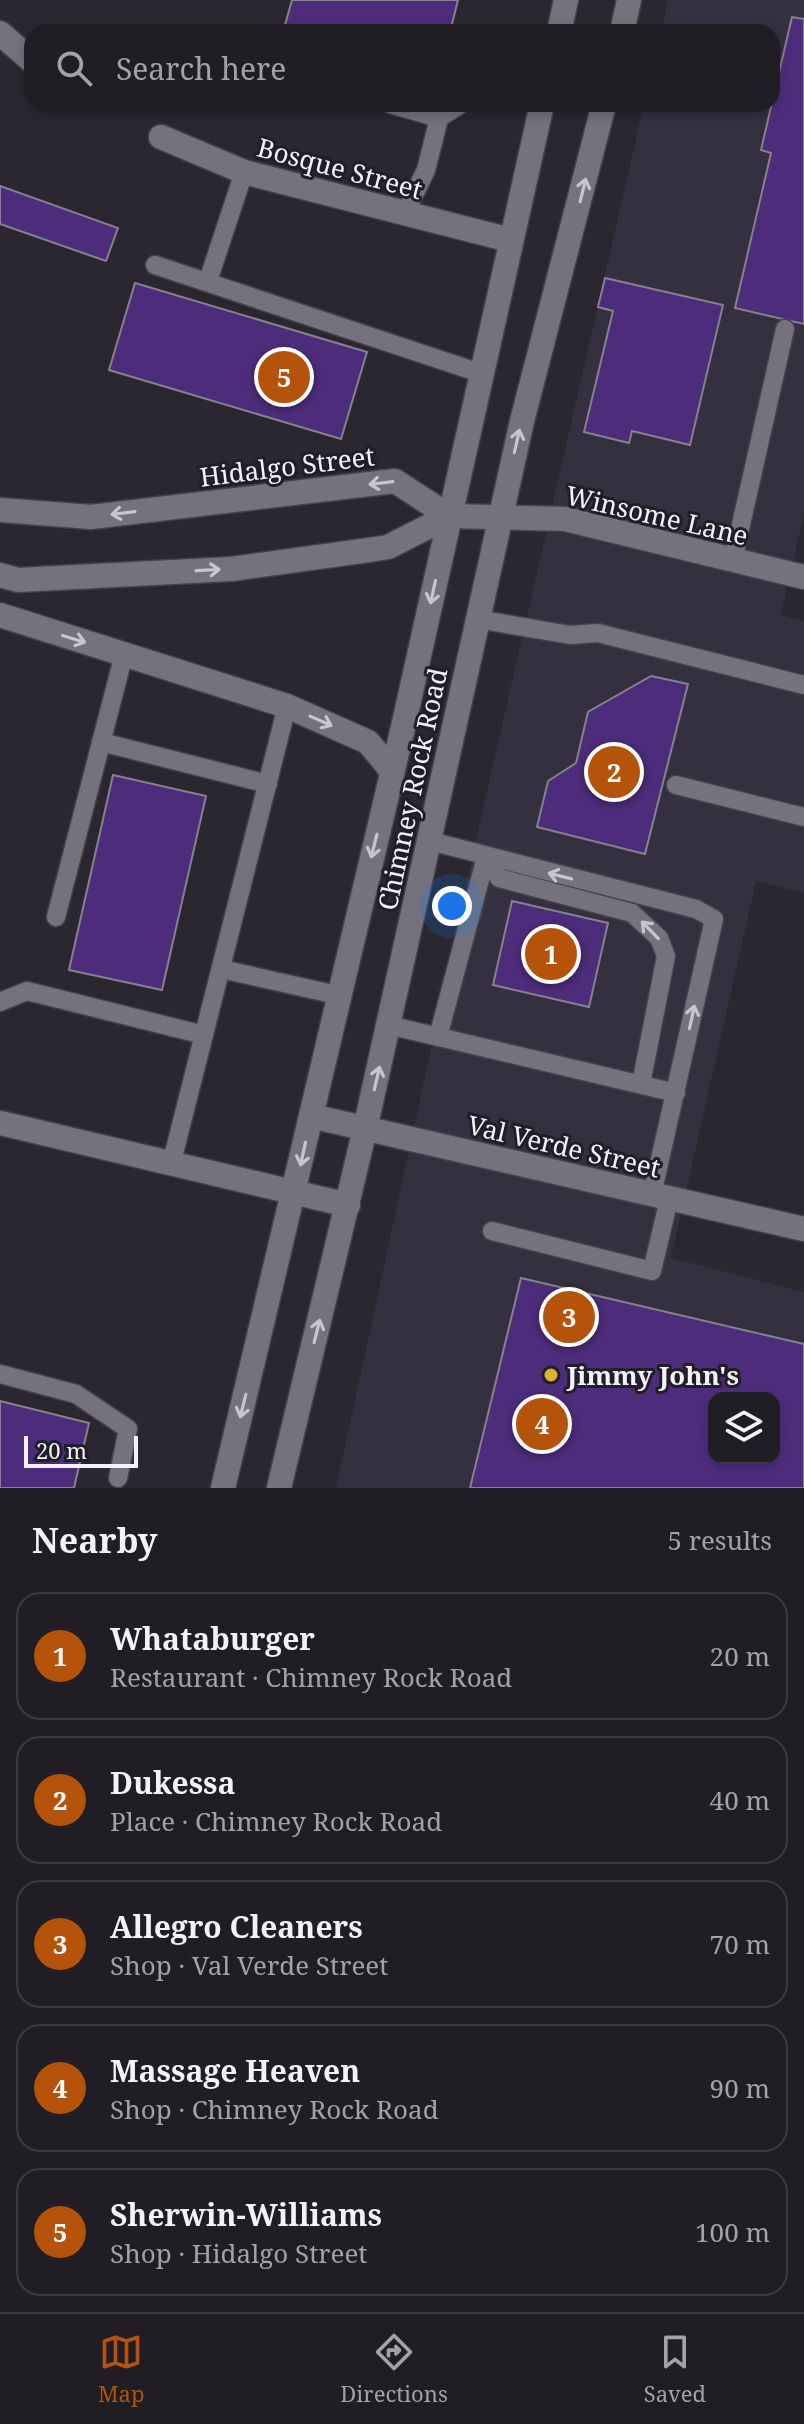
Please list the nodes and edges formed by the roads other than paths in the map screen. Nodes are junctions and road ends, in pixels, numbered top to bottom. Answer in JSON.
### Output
{"nodes":[{"id":1,"x":566,"y":0,"type":"edge"},
{"id":2,"x":629,"y":0,"type":"edge"},
{"id":3,"x":561,"y":24,"type":"edge"},
{"id":4,"x":624,"y":24,"type":"edge"},
{"id":5,"x":0,"y":33,"type":"edge"},
{"id":6,"x":24,"y":54,"type":"edge"},
{"id":7,"x":418,"y":112,"type":"edge"},
{"id":8,"x":448,"y":112,"type":"edge"},
{"id":9,"x":540,"y":112,"type":"edge"},
{"id":10,"x":602,"y":112,"type":"edge"},
{"id":11,"x":439,"y":118,"type":"junction"},
{"id":12,"x":161,"y":137,"type":"dead end"},
{"id":13,"x":244,"y":172,"type":"junction"},
{"id":14,"x":405,"y":213,"type":"junction"},
{"id":15,"x":510,"y":240,"type":"junction"},
{"id":16,"x":155,"y":265,"type":"dead end"},
{"id":17,"x":208,"y":281,"type":"junction"},
{"id":18,"x":785,"y":329,"type":"dead end"},
{"id":19,"x":480,"y":373,"type":"junction"},
{"id":20,"x":0,"y":510,"type":"edge"},
{"id":21,"x":449,"y":516,"type":"junction"},
{"id":22,"x":500,"y":517,"type":"junction"},
{"id":23,"x":733,"y":560,"type":"junction"},
{"id":24,"x":0,"y":575,"type":"edge"},
{"id":25,"x":804,"y":577,"type":"edge"},
{"id":26,"x":0,"y":615,"type":"edge"},
{"id":27,"x":477,"y":619,"type":"junction"},
{"id":28,"x":124,"y":654,"type":"junction"},
{"id":29,"x":804,"y":685,"type":"edge"},
{"id":30,"x":287,"y":706,"type":"junction"},
{"id":31,"x":101,"y":742,"type":"junction"},
{"id":32,"x":392,"y":771,"type":"junction"},
{"id":33,"x":268,"y":784,"type":"junction"},
{"id":34,"x":676,"y":785,"type":"dead end"},
{"id":35,"x":804,"y":817,"type":"edge"},
{"id":36,"x":430,"y":841,"type":"junction"},
{"id":37,"x":486,"y":857,"type":"junction"},
{"id":38,"x":56,"y":917,"type":"dead end"},
{"id":39,"x":221,"y":969,"type":"junction"},
{"id":40,"x":337,"y":995,"type":"junction"},
{"id":41,"x":0,"y":1002,"type":"edge"},
{"id":42,"x":388,"y":1025,"type":"junction"},
{"id":43,"x":204,"y":1035,"type":"junction"},
{"id":44,"x":438,"y":1037,"type":"junction"},
{"id":45,"x":641,"y":1084,"type":"junction"},
{"id":46,"x":676,"y":1093,"type":"junction"},
{"id":47,"x":311,"y":1116,"type":"junction"},
{"id":48,"x":0,"y":1123,"type":"edge"},
{"id":49,"x":365,"y":1129,"type":"junction"},
{"id":50,"x":171,"y":1165,"type":"junction"},
{"id":51,"x":295,"y":1193,"type":"junction"},
{"id":52,"x":660,"y":1197,"type":"junction"},
{"id":53,"x":348,"y":1205,"type":"junction"},
{"id":54,"x":804,"y":1229,"type":"edge"},
{"id":55,"x":492,"y":1231,"type":"dead end"},
{"id":56,"x":0,"y":1374,"type":"edge"},
{"id":57,"x":118,"y":1478,"type":"dead end"},
{"id":58,"x":223,"y":1488,"type":"edge"},
{"id":59,"x":279,"y":1488,"type":"edge"}],
"edges":[{"from":1,"to":3,"type":"street"},
{"from":2,"to":4,"type":"street"},
{"from":5,"to":6,"type":"street"},
{"from":7,"to":11,"type":"lane"},
{"from":8,"to":11,"type":"lane"},
{"from":9,"to":15,"type":"street","name":"Chimney Rock Road"},
{"from":22,"to":10,"type":"street","name":"Chimney Rock Road","one_way":true},
{"from":11,"to":14,"type":"lane"},
{"from":12,"to":13,"type":"street","name":"Bosque Street"},
{"from":13,"to":14,"type":"street","name":"Bosque Street"},
{"from":13,"to":17,"type":"lane"},
{"from":14,"to":15,"type":"street","name":"Bosque Street"},
{"from":15,"to":19,"type":"street","name":"Chimney Rock Road"},
{"from":16,"to":17,"type":"lane"},
{"from":17,"to":19,"type":"lane"},
{"from":18,"to":23,"type":"lane"},
{"from":19,"to":21,"type":"street","name":"Chimney Rock Road"},
{"from":21,"to":20,"type":"street","name":"Hidalgo Street","one_way":true},
{"from":21,"to":22,"type":"street","name":"Winsome Lane"},
{"from":24,"to":21,"type":"street","one_way":true},
{"from":21,"to":32,"type":"street","name":"Chimney Rock Road","one_way":true},
{"from":22,"to":23,"type":"street","name":"Winsome Lane"},
{"from":22,"to":27,"type":"street","name":"Chimney Rock Road"},
{"from":23,"to":25,"type":"street","name":"Winsome Lane"},
{"from":26,"to":28,"type":"street","one_way":true},
{"from":27,"to":29,"type":"lane"},
{"from":27,"to":36,"type":"street","name":"Chimney Rock Road"},
{"from":28,"to":30,"type":"street"},
{"from":28,"to":31,"type":"lane"},
{"from":30,"to":32,"type":"street","one_way":true},
{"from":30,"to":33,"type":"lane"},
{"from":31,"to":33,"type":"lane"},
{"from":31,"to":38,"type":"lane"},
{"from":32,"to":40,"type":"street","name":"Chimney Rock Road","one_way":true},
{"from":33,"to":39,"type":"lane"},
{"from":34,"to":35,"type":"lane"},
{"from":36,"to":37,"type":"lane"},
{"from":36,"to":42,"type":"street","name":"Chimney Rock Road"},
{"from":37,"to":44,"type":"lane"},
{"from":45,"to":37,"type":"lane","one_way":true},
{"from":46,"to":37,"type":"lane","one_way":true},
{"from":39,"to":40,"type":"lane"},
{"from":39,"to":43,"type":"lane"},
{"from":40,"to":47,"type":"street","name":"Chimney Rock Road"},
{"from":41,"to":43,"type":"lane"},
{"from":42,"to":44,"type":"lane"},
{"from":49,"to":42,"type":"street","name":"Chimney Rock Road","one_way":true},
{"from":43,"to":50,"type":"lane"},
{"from":44,"to":45,"type":"lane"},
{"from":45,"to":46,"type":"lane"},
{"from":46,"to":52,"type":"lane"},
{"from":47,"to":49,"type":"street","name":"Val Verde Street"},
{"from":47,"to":51,"type":"street","name":"Chimney Rock Road","one_way":true},
{"from":48,"to":50,"type":"street"},
{"from":49,"to":52,"type":"street","name":"Val Verde Street"},
{"from":49,"to":53,"type":"street","name":"Chimney Rock Road"},
{"from":50,"to":51,"type":"street"},
{"from":51,"to":53,"type":"street"},
{"from":51,"to":58,"type":"street","name":"Chimney Rock Road","one_way":true},
{"from":52,"to":54,"type":"street","name":"Val Verde Street"},
{"from":52,"to":55,"type":"lane"},
{"from":59,"to":53,"type":"street","name":"Chimney Rock Road","one_way":true},
{"from":56,"to":57,"type":"lane"}]}
